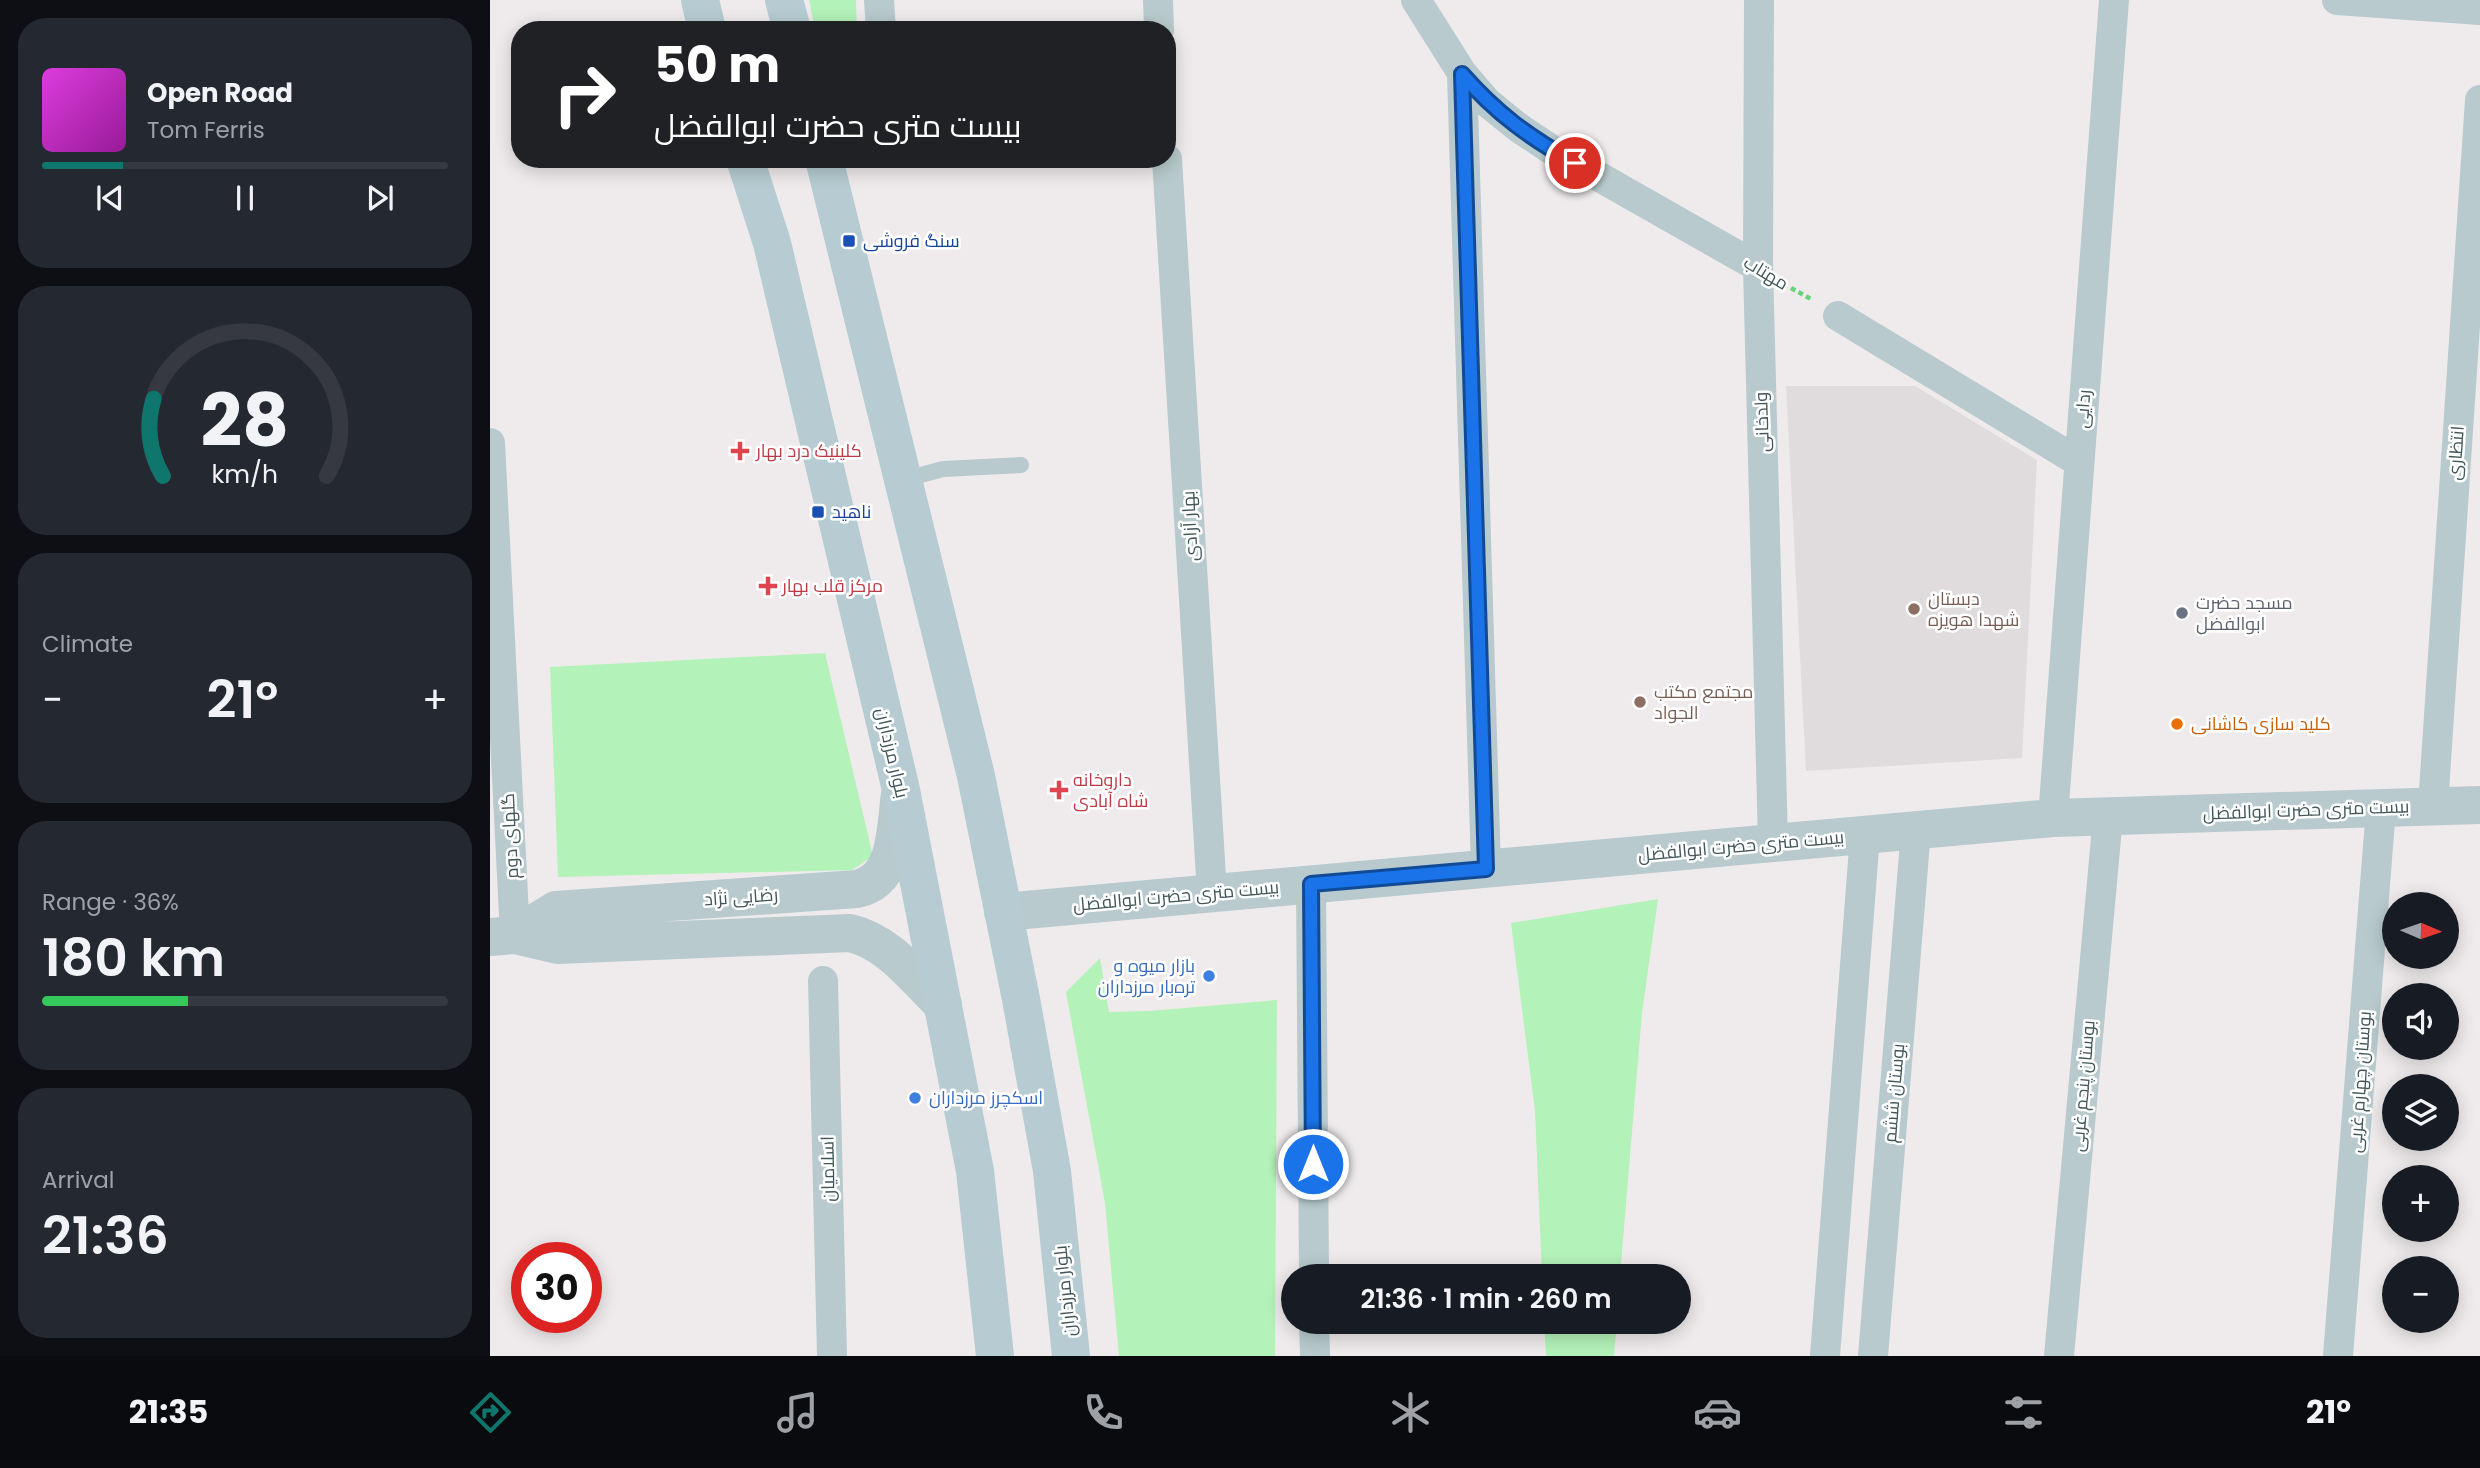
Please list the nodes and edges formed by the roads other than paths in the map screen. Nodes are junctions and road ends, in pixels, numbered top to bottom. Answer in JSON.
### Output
{"nodes":[{"id":1,"x":700,"y":0,"type":"edge"},
{"id":2,"x":785,"y":0,"type":"edge"},
{"id":3,"x":879,"y":0,"type":"edge"},
{"id":4,"x":1158,"y":0,"type":"edge"},
{"id":5,"x":1416,"y":0,"type":"edge"},
{"id":6,"x":1759,"y":0,"type":"edge"},
{"id":7,"x":2114,"y":0,"type":"edge"},
{"id":8,"x":2337,"y":0,"type":"edge"},
{"id":9,"x":2480,"y":10,"type":"edge"},
{"id":10,"x":705,"y":21,"type":"edge"},
{"id":11,"x":790,"y":21,"type":"edge"},
{"id":12,"x":880,"y":21,"type":"edge"},
{"id":13,"x":1159,"y":21,"type":"edge"},
{"id":14,"x":1462,"y":74,"type":"junction"},
{"id":15,"x":2480,"y":100,"type":"edge"},
{"id":16,"x":748,"y":168,"type":"edge"},
{"id":17,"x":826,"y":168,"type":"edge"},
{"id":18,"x":1168,"y":168,"type":"edge"},
{"id":19,"x":1758,"y":267,"type":"junction"},
{"id":20,"x":1838,"y":316,"type":"road end"},
{"id":21,"x":490,"y":443,"type":"edge"},
{"id":22,"x":2079,"y":463,"type":"junction"},
{"id":23,"x":1021,"y":465,"type":"dead end"},
{"id":24,"x":902,"y":480,"type":"junction"},
{"id":25,"x":901,"y":790,"type":"junction"},
{"id":26,"x":2480,"y":805,"type":"edge"},
{"id":27,"x":2433,"y":806,"type":"junction"},
{"id":28,"x":2381,"y":808,"type":"junction"},
{"id":29,"x":2108,"y":817,"type":"junction"},
{"id":30,"x":2053,"y":818,"type":"junction"},
{"id":31,"x":1916,"y":830,"type":"junction"},
{"id":32,"x":1865,"y":835,"type":"junction"},
{"id":33,"x":1773,"y":843,"type":"junction"},
{"id":34,"x":1486,"y":869,"type":"junction"},
{"id":35,"x":1311,"y":884,"type":"junction"},
{"id":36,"x":1212,"y":893,"type":"junction"},
{"id":37,"x":1003,"y":912,"type":"junction"},
{"id":38,"x":503,"y":936,"type":"edge"},
{"id":39,"x":823,"y":981,"type":"dead end"},
{"id":40,"x":943,"y":1005,"type":"junction"},
{"id":41,"x":1314,"y":1264,"type":"edge"},
{"id":42,"x":1314,"y":1334,"type":"edge"},
{"id":43,"x":832,"y":1356,"type":"edge"},
{"id":44,"x":995,"y":1356,"type":"edge"},
{"id":45,"x":1071,"y":1356,"type":"edge"},
{"id":46,"x":1315,"y":1356,"type":"edge"},
{"id":47,"x":1825,"y":1356,"type":"edge"},
{"id":48,"x":1873,"y":1356,"type":"edge"},
{"id":49,"x":2059,"y":1356,"type":"edge"},
{"id":50,"x":2338,"y":1356,"type":"edge"}],
"edges":[{"from":1,"to":10,"type":"main road"},
{"from":2,"to":11,"type":"main road"},
{"from":3,"to":12,"type":"street"},
{"from":4,"to":13,"type":"street"},
{"from":5,"to":14,"type":"street","name":"مهتاب"},
{"from":6,"to":19,"type":"street","name":"ولدخانی"},
{"from":7,"to":22,"type":"street","name":"ردایی"},
{"from":8,"to":9,"type":"street"},
{"from":14,"to":19,"type":"street","name":"مهتاب"},
{"from":14,"to":34,"type":"street"},
{"from":15,"to":27,"type":"street","name":"انتظاری"},
{"from":16,"to":25,"type":"main road","name":"بلوار مرزداران"},
{"from":17,"to":24,"type":"main road","name":"بلوار مرزداران"},
{"from":18,"to":36,"type":"street","name":"بهار آزادی"},
{"from":19,"to":33,"type":"street","name":"ولدخانی"},
{"from":20,"to":22,"type":"street"},
{"from":21,"to":38,"type":"street","name":"گلهای دوم"},
{"from":22,"to":30,"type":"street","name":"ردایی"},
{"from":23,"to":24,"type":"lane"},
{"from":24,"to":37,"type":"main road","name":"بلوار مرزداران"},
{"from":25,"to":38,"type":"street","name":"رضایی نژاد"},
{"from":25,"to":40,"type":"main road","name":"بلوار مرزداران"},
{"from":26,"to":27,"type":"street","name":"بیست متری حضرت ابوالفضل"},
{"from":27,"to":28,"type":"street","name":"بیست متری حضرت ابوالفضل"},
{"from":28,"to":29,"type":"street","name":"بیست متری حضرت ابوالفضل"},
{"from":28,"to":50,"type":"street","name":"بوستان چهارم غربی"},
{"from":29,"to":30,"type":"street","name":"بیست متری حضرت ابوالفضل"},
{"from":29,"to":49,"type":"street","name":"بوستان پنجم غربی"},
{"from":30,"to":31,"type":"street","name":"بیست متری حضرت ابوالفضل"},
{"from":31,"to":32,"type":"street","name":"بیست متری حضرت ابوالفضل"},
{"from":31,"to":48,"type":"street","name":"بوستان ششم"},
{"from":32,"to":33,"type":"street","name":"بیست متری حضرت ابوالفضل"},
{"from":32,"to":47,"type":"street"},
{"from":33,"to":34,"type":"street","name":"بیست متری حضرت ابوالفضل"},
{"from":34,"to":35,"type":"street","name":"بیست متری حضرت ابوالفضل"},
{"from":35,"to":36,"type":"street","name":"بیست متری حضرت ابوالفضل"},
{"from":35,"to":41,"type":"street"},
{"from":36,"to":37,"type":"street","name":"بیست متری حضرت ابوالفضل"},
{"from":37,"to":45,"type":"main road","name":"بلوار مرزداران"},
{"from":38,"to":40,"type":"street"},
{"from":39,"to":43,"type":"street","name":"اسلامیان"},
{"from":40,"to":44,"type":"main road","name":"بلوار مرزداران"},
{"from":42,"to":46,"type":"street"}]}
